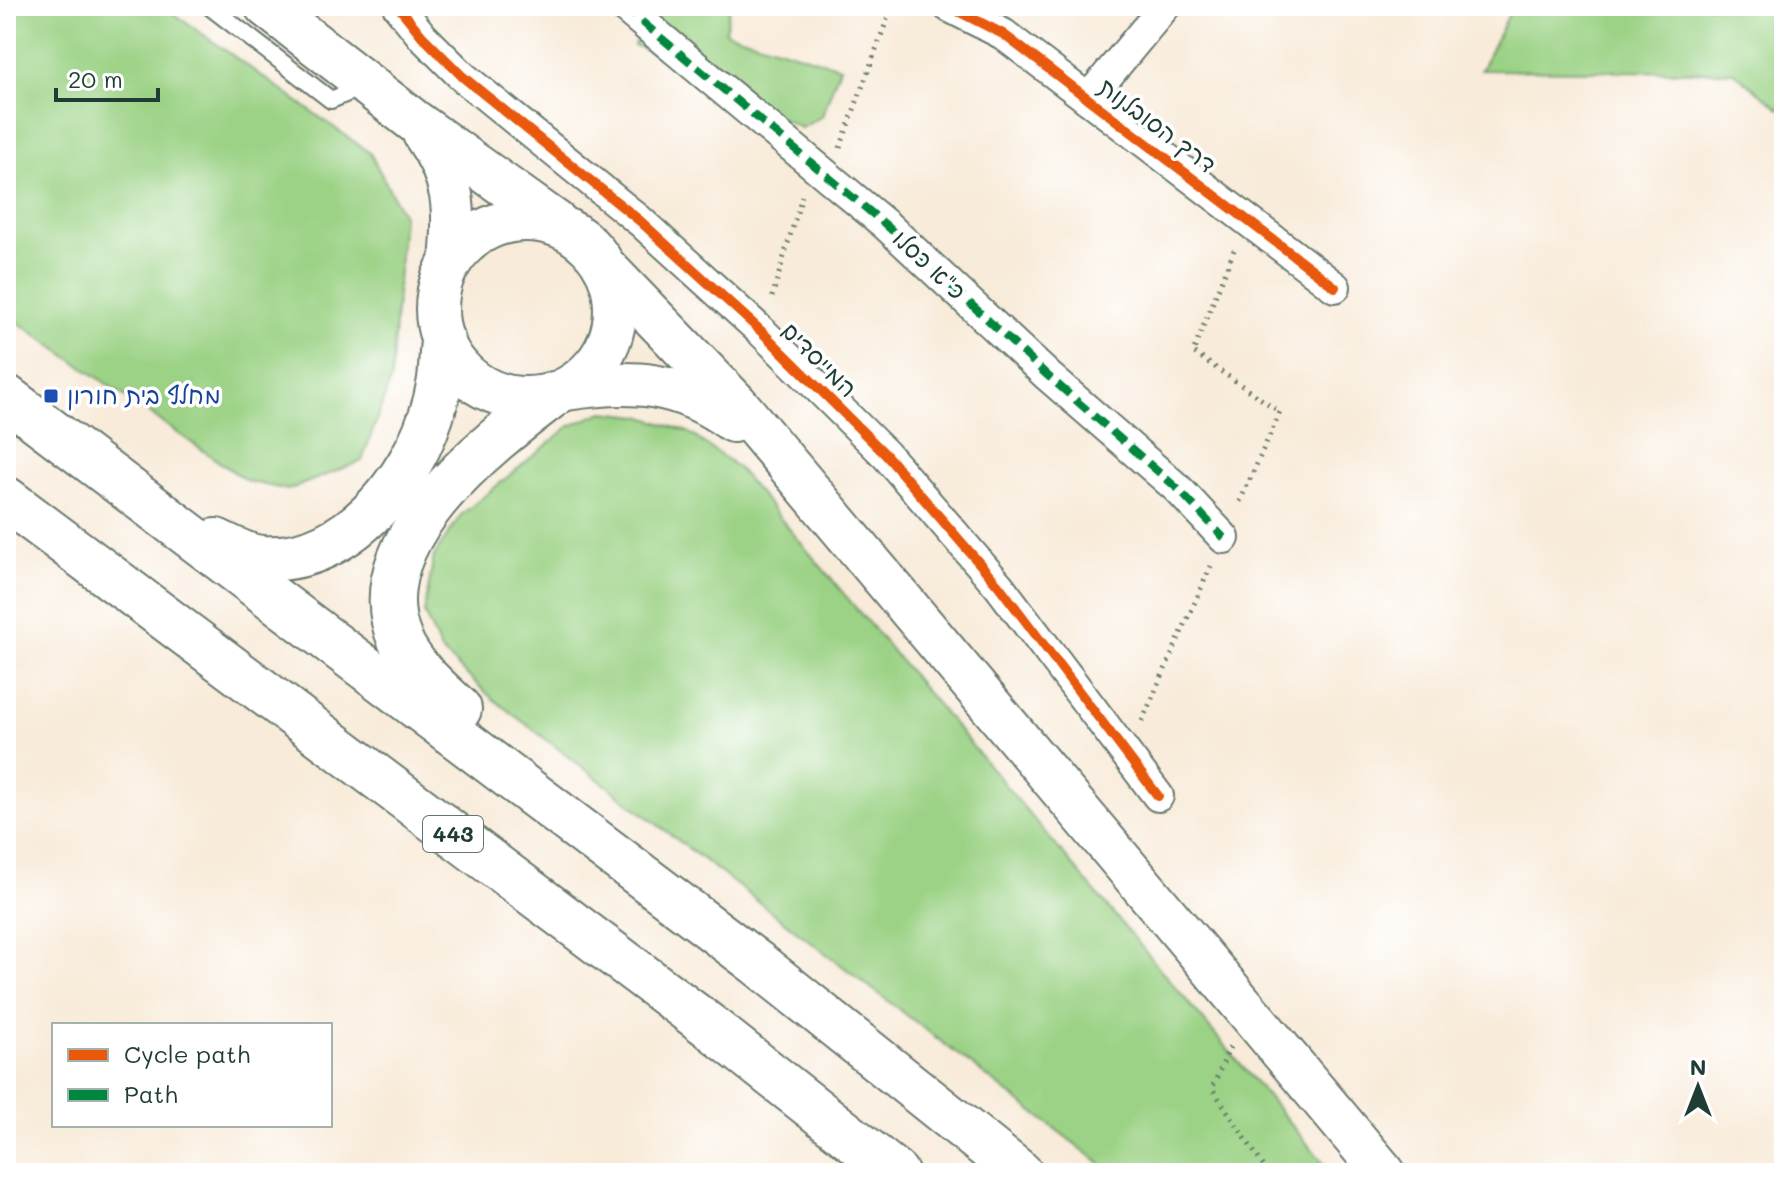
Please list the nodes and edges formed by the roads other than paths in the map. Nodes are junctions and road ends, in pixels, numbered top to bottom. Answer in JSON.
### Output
{"nodes":[{"id":1,"x":209,"y":6,"type":"edge"},
{"id":2,"x":398,"y":6,"type":"edge"},
{"id":3,"x":623,"y":6,"type":"edge"},
{"id":4,"x":948,"y":6,"type":"edge"},
{"id":5,"x":1165,"y":6,"type":"edge"},
{"id":6,"x":284,"y":11,"type":"edge"},
{"id":7,"x":368,"y":84,"type":"junction"},
{"id":8,"x":1088,"y":99,"type":"junction"},
{"id":9,"x":414,"y":121,"type":"junction"},
{"id":10,"x":562,"y":227,"type":"junction"},
{"id":11,"x":451,"y":261,"type":"junction"},
{"id":12,"x":604,"y":266,"type":"junction"},
{"id":13,"x":1335,"y":287,"type":"dead end"},
{"id":14,"x":443,"y":342,"type":"junction"},
{"id":15,"x":560,"y":391,"type":"junction"},
{"id":16,"x":6,"y":397,"type":"edge"},
{"id":17,"x":777,"y":452,"type":"junction"},
{"id":18,"x":6,"y":499,"type":"edge"},
{"id":19,"x":174,"y":522,"type":"junction"},
{"id":20,"x":1224,"y":538,"type":"dead end"},
{"id":21,"x":1158,"y":796,"type":"dead end"},
{"id":22,"x":603,"y":846,"type":"junction"},
{"id":23,"x":896,"y":1173,"type":"edge"},
{"id":24,"x":1020,"y":1173,"type":"edge"},
{"id":25,"x":1384,"y":1173,"type":"edge"}],
"edges":[{"from":1,"to":7,"type":"lane"},
{"from":2,"to":21,"type":"street","name":"המייסדים"},
{"from":3,"to":20,"type":"street","name":"כ\"א כסלו"},
{"from":4,"to":8,"type":"street","name":"דרך הסובלנות"},
{"from":5,"to":8,"type":"street"},
{"from":6,"to":7,"type":"main road"},
{"from":7,"to":9,"type":"main road"},
{"from":8,"to":13,"type":"street","name":"דרך הסובלנות"},
{"from":9,"to":10,"type":"main road"},
{"from":9,"to":11,"type":"main road"},
{"from":10,"to":11,"type":"main road"},
{"from":10,"to":12,"type":"main road"},
{"from":11,"to":14,"type":"main road"},
{"from":12,"to":15,"type":"main road"},
{"from":12,"to":17,"type":"main road"},
{"from":14,"to":15,"type":"main road"},
{"from":14,"to":19,"type":"highway"},
{"from":15,"to":17,"type":"main road"},
{"from":15,"to":22,"type":"highway"},
{"from":16,"to":19,"type":"highway"},
{"from":17,"to":25,"type":"main road"},
{"from":18,"to":23,"type":"highway","number":"443"},
{"from":19,"to":22,"type":"highway"},
{"from":22,"to":24,"type":"highway"}]}
